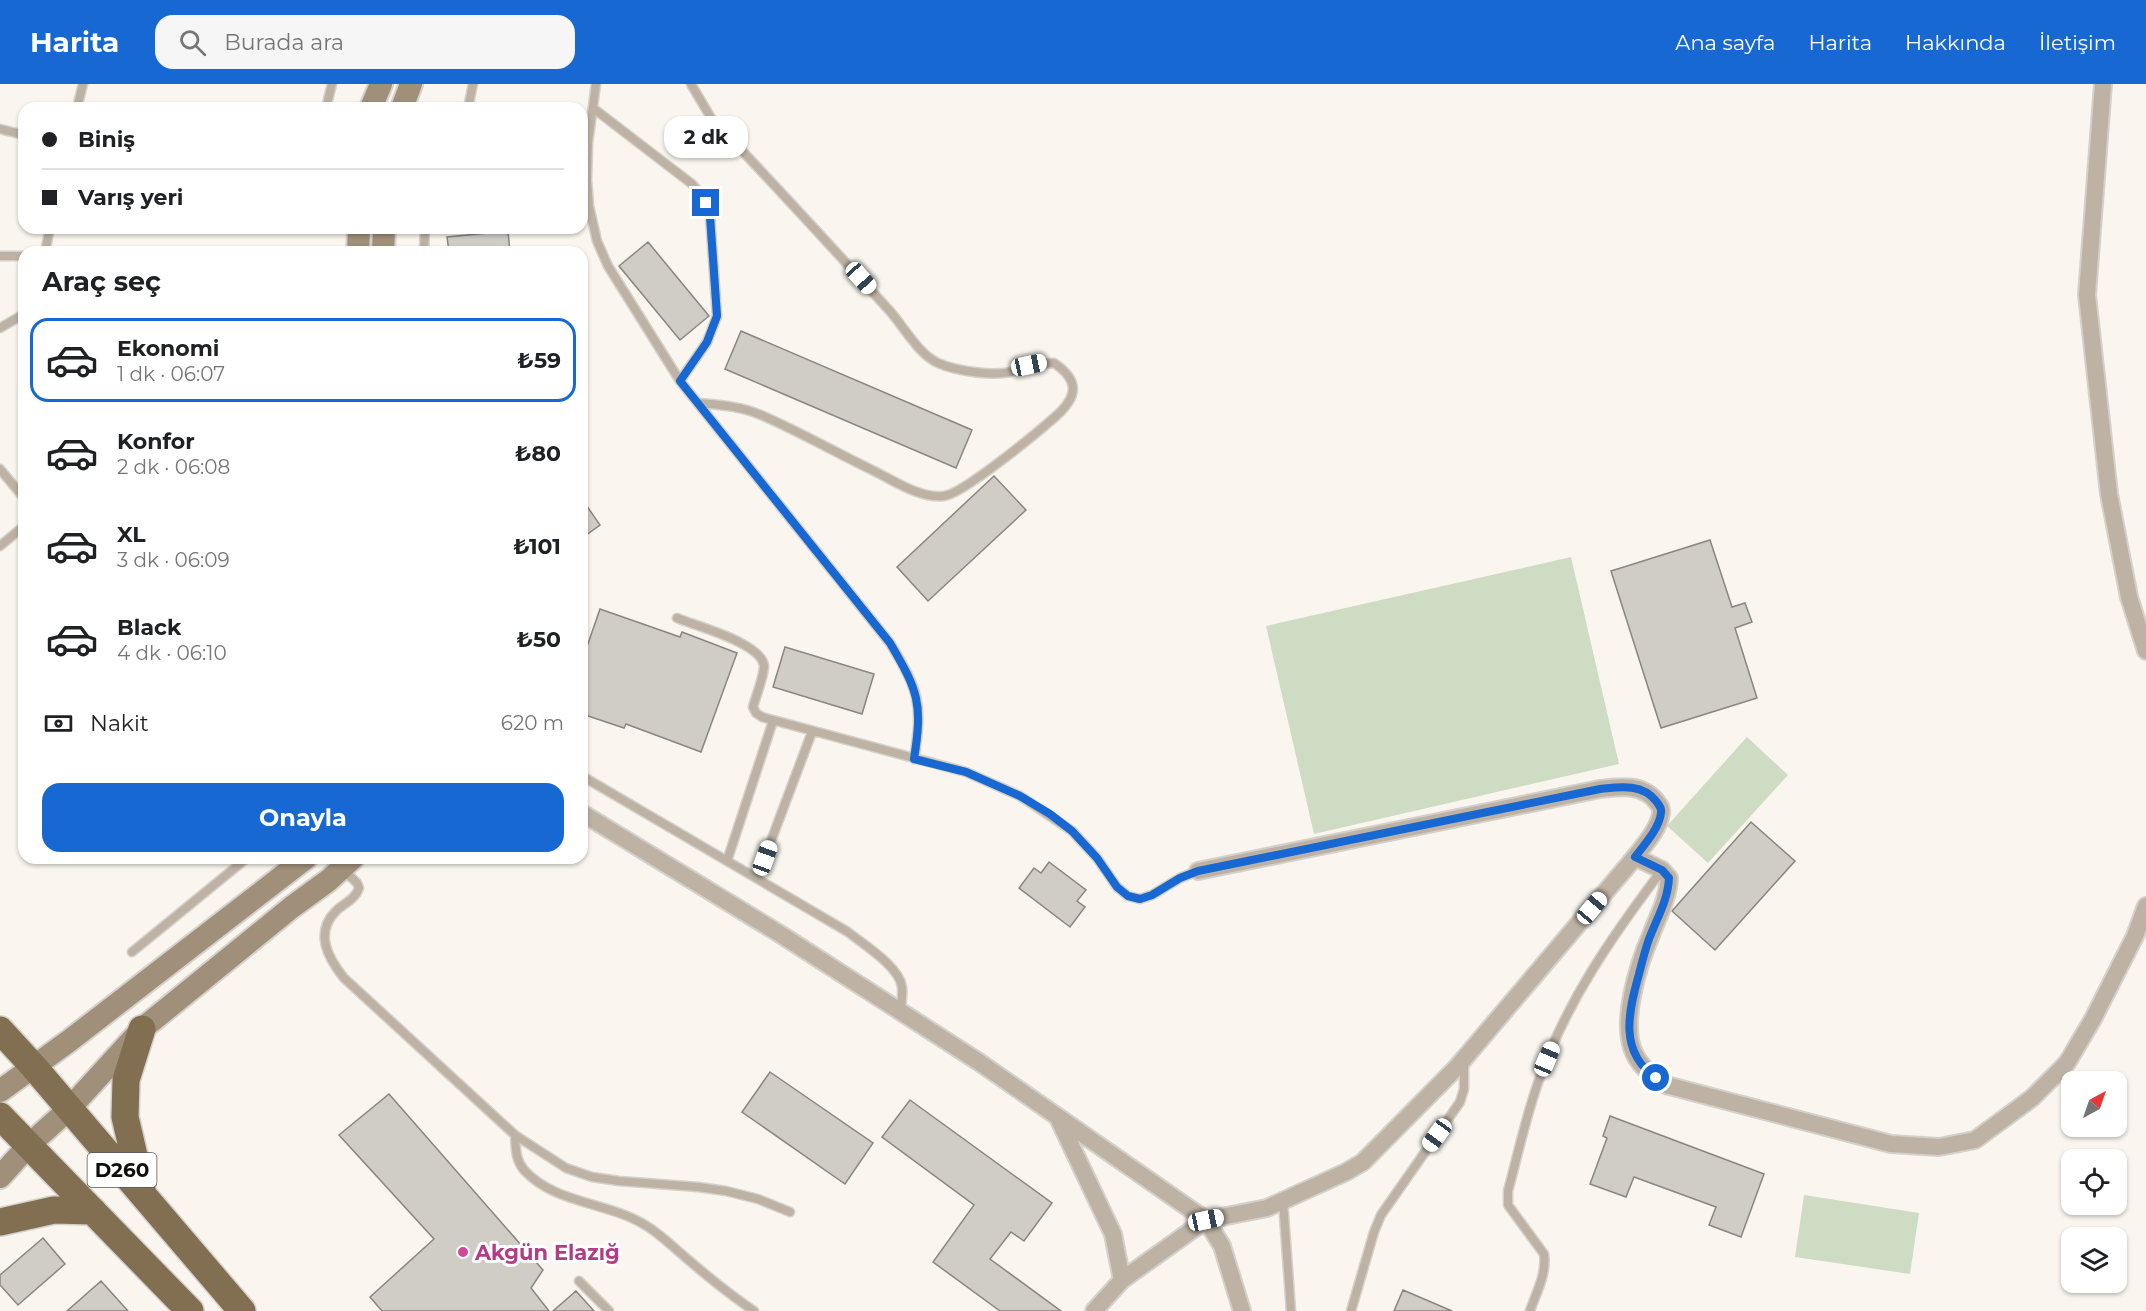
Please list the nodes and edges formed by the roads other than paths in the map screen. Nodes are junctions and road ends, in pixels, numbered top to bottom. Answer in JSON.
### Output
{"nodes":[{"id":1,"x":83,"y":84,"type":"edge"},
{"id":2,"x":332,"y":84,"type":"edge"},
{"id":3,"x":381,"y":84,"type":"edge"},
{"id":4,"x":411,"y":84,"type":"edge"},
{"id":5,"x":473,"y":84,"type":"edge"},
{"id":6,"x":596,"y":84,"type":"edge"},
{"id":7,"x":692,"y":84,"type":"edge"},
{"id":8,"x":2103,"y":84,"type":"edge"},
{"id":9,"x":78,"y":102,"type":"edge"},
{"id":10,"x":328,"y":102,"type":"edge"},
{"id":11,"x":374,"y":102,"type":"edge"},
{"id":12,"x":404,"y":102,"type":"edge"},
{"id":13,"x":469,"y":102,"type":"edge"},
{"id":14,"x":593,"y":108,"type":"junction"},
{"id":15,"x":0,"y":129,"type":"edge"},
{"id":16,"x":18,"y":134,"type":"edge"},
{"id":17,"x":588,"y":143,"type":"edge"},
{"id":18,"x":588,"y":193,"type":"edge"},
{"id":19,"x":0,"y":256,"type":"edge"},
{"id":20,"x":18,"y":256,"type":"edge"},
{"id":21,"x":18,"y":318,"type":"edge"},
{"id":22,"x":0,"y":328,"type":"edge"},
{"id":23,"x":680,"y":381,"type":"junction"},
{"id":24,"x":698,"y":403,"type":"junction"},
{"id":25,"x":0,"y":469,"type":"edge"},
{"id":26,"x":18,"y":491,"type":"edge"},
{"id":27,"x":18,"y":531,"type":"edge"},
{"id":28,"x":0,"y":546,"type":"edge"},
{"id":29,"x":677,"y":618,"type":"dead end"},
{"id":30,"x":2146,"y":651,"type":"edge"},
{"id":31,"x":773,"y":721,"type":"junction"},
{"id":32,"x":812,"y":732,"type":"junction"},
{"id":33,"x":914,"y":759,"type":"junction"},
{"id":34,"x":588,"y":780,"type":"edge"},
{"id":35,"x":588,"y":817,"type":"edge"},
{"id":36,"x":1635,"y":857,"type":"junction"},
{"id":37,"x":727,"y":861,"type":"junction"},
{"id":38,"x":241,"y":864,"type":"edge"},
{"id":39,"x":298,"y":864,"type":"edge"},
{"id":40,"x":338,"y":864,"type":"edge"},
{"id":41,"x":344,"y":864,"type":"edge"},
{"id":42,"x":1662,"y":870,"type":"junction"},
{"id":43,"x":1198,"y":871,"type":"joint"},
{"id":44,"x":757,"y":878,"type":"junction"},
{"id":45,"x":2146,"y":906,"type":"edge"},
{"id":46,"x":132,"y":952,"type":"dead end"},
{"id":47,"x":900,"y":1012,"type":"junction"},
{"id":48,"x":142,"y":1029,"type":"junction"},
{"id":49,"x":0,"y":1030,"type":"edge"},
{"id":50,"x":1463,"y":1059,"type":"junction"},
{"id":51,"x":33,"y":1066,"type":"junction"},
{"id":52,"x":0,"y":1091,"type":"edge"},
{"id":53,"x":69,"y":1109,"type":"junction"},
{"id":54,"x":0,"y":1116,"type":"edge"},
{"id":55,"x":1058,"y":1119,"type":"junction"},
{"id":56,"x":515,"y":1135,"type":"junction"},
{"id":57,"x":29,"y":1145,"type":"junction"},
{"id":58,"x":0,"y":1177,"type":"edge"},
{"id":59,"x":143,"y":1195,"type":"junction"},
{"id":60,"x":1283,"y":1200,"type":"junction"},
{"id":61,"x":93,"y":1211,"type":"junction"},
{"id":62,"x":790,"y":1212,"type":"dead end"},
{"id":63,"x":1206,"y":1220,"type":"junction"},
{"id":64,"x":0,"y":1222,"type":"edge"},
{"id":65,"x":1122,"y":1280,"type":"junction"},
{"id":66,"x":579,"y":1281,"type":"dead end"},
{"id":67,"x":190,"y":1311,"type":"edge"},
{"id":68,"x":242,"y":1311,"type":"edge"},
{"id":69,"x":609,"y":1311,"type":"edge"},
{"id":70,"x":754,"y":1311,"type":"edge"},
{"id":71,"x":1094,"y":1311,"type":"edge"},
{"id":72,"x":1242,"y":1311,"type":"edge"},
{"id":73,"x":1291,"y":1311,"type":"edge"},
{"id":74,"x":1351,"y":1311,"type":"edge"},
{"id":75,"x":1530,"y":1311,"type":"edge"}],
"edges":[{"from":1,"to":9,"type":"lane"},
{"from":2,"to":10,"type":"lane"},
{"from":3,"to":11,"type":"main road"},
{"from":4,"to":12,"type":"main road"},
{"from":5,"to":13,"type":"lane"},
{"from":6,"to":14,"type":"lane"},
{"from":7,"to":24,"type":"lane"},
{"from":8,"to":30,"type":"street"},
{"from":14,"to":17,"type":"lane"},
{"from":14,"to":23,"type":"lane"},
{"from":15,"to":16,"type":"lane"},
{"from":18,"to":23,"type":"lane"},
{"from":19,"to":20,"type":"lane"},
{"from":21,"to":22,"type":"lane"},
{"from":23,"to":24,"type":"lane"},
{"from":24,"to":33,"type":"lane"},
{"from":25,"to":26,"type":"lane"},
{"from":27,"to":28,"type":"lane"},
{"from":29,"to":31,"type":"lane"},
{"from":31,"to":32,"type":"lane"},
{"from":31,"to":37,"type":"lane"},
{"from":32,"to":33,"type":"lane"},
{"from":32,"to":44,"type":"lane"},
{"from":33,"to":43,"type":"lane"},
{"from":34,"to":37,"type":"lane"},
{"from":35,"to":47,"type":"street"},
{"from":36,"to":42,"type":"street"},
{"from":36,"to":43,"type":"street"},
{"from":36,"to":50,"type":"street"},
{"from":37,"to":44,"type":"lane"},
{"from":38,"to":46,"type":"lane"},
{"from":39,"to":51,"type":"main road"},
{"from":40,"to":48,"type":"main road"},
{"from":41,"to":56,"type":"lane"},
{"from":42,"to":45,"type":"street"},
{"from":42,"to":75,"type":"lane"},
{"from":44,"to":47,"type":"lane"},
{"from":47,"to":55,"type":"street"},
{"from":48,"to":53,"type":"main road"},
{"from":48,"to":59,"type":"highway"},
{"from":49,"to":51,"type":"highway","number":"D260"},
{"from":50,"to":60,"type":"street"},
{"from":50,"to":74,"type":"lane"},
{"from":51,"to":52,"type":"main road"},
{"from":51,"to":53,"type":"highway","number":"D260"},
{"from":53,"to":57,"type":"main road"},
{"from":53,"to":59,"type":"highway","number":"D260"},
{"from":54,"to":57,"type":"highway","number":"D260"},
{"from":55,"to":63,"type":"street"},
{"from":55,"to":65,"type":"street"},
{"from":56,"to":62,"type":"lane"},
{"from":56,"to":70,"type":"lane"},
{"from":57,"to":58,"type":"main road"},
{"from":57,"to":61,"type":"highway","number":"D260"},
{"from":59,"to":68,"type":"highway","number":"D260"},
{"from":60,"to":63,"type":"street"},
{"from":60,"to":73,"type":"lane"},
{"from":61,"to":64,"type":"highway"},
{"from":61,"to":67,"type":"highway","number":"D260"},
{"from":63,"to":65,"type":"street"},
{"from":63,"to":72,"type":"street"},
{"from":65,"to":71,"type":"street"},
{"from":66,"to":69,"type":"lane"}]}
